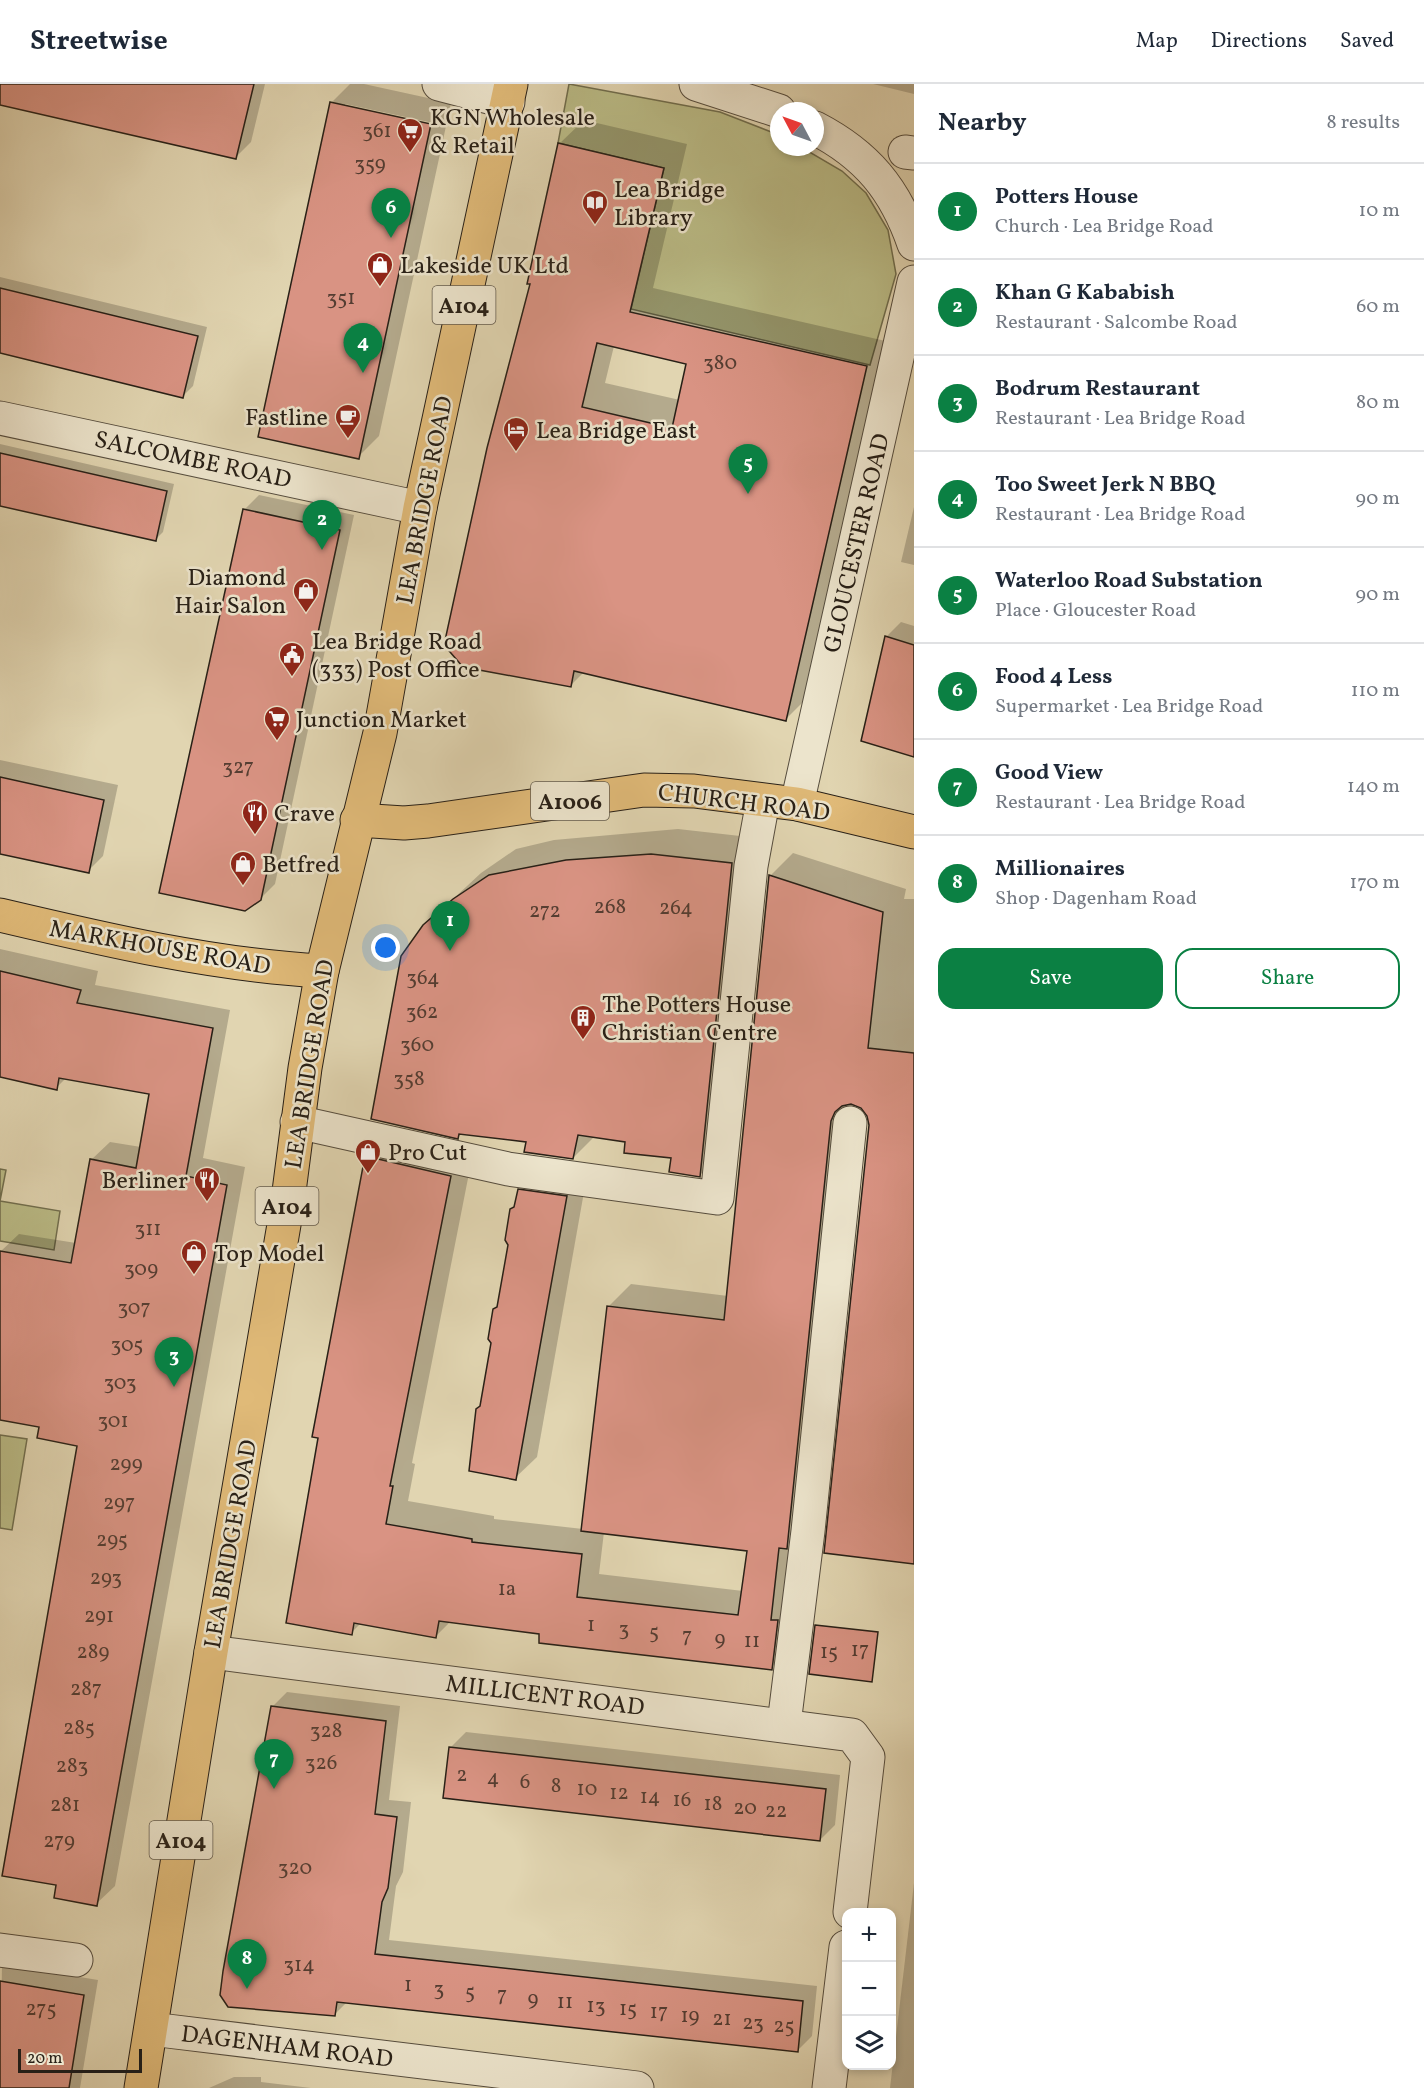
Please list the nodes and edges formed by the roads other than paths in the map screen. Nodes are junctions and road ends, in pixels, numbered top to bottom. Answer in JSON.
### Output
{"nodes":[{"id":1,"x":439,"y":84,"type":"edge"},
{"id":2,"x":697,"y":84,"type":"edge"},
{"id":3,"x":510,"y":93,"type":"edge"},
{"id":4,"x":770,"y":108,"type":"edge"},
{"id":5,"x":824,"y":134,"type":"edge"},
{"id":6,"x":914,"y":244,"type":"edge"},
{"id":7,"x":914,"y":282,"type":"edge"},
{"id":8,"x":0,"y":418,"type":"edge"},
{"id":9,"x":420,"y":508,"type":"junction"},
{"id":10,"x":763,"y":801,"type":"junction"},
{"id":11,"x":797,"y":804,"type":"junction"},
{"id":12,"x":357,"y":820,"type":"junction"},
{"id":13,"x":914,"y":832,"type":"edge"},
{"id":14,"x":0,"y":915,"type":"edge"},
{"id":15,"x":322,"y":971,"type":"junction"},
{"id":16,"x":297,"y":1122,"type":"junction"},
{"id":17,"x":850,"y":1123,"type":"dead end"},
{"id":18,"x":211,"y":1652,"type":"junction"},
{"id":19,"x":784,"y":1724,"type":"junction"},
{"id":20,"x":850,"y":1908,"type":"edge"},
{"id":21,"x":0,"y":1950,"type":"edge"},
{"id":22,"x":76,"y":1960,"type":"dead end"},
{"id":23,"x":844,"y":1962,"type":"edge"},
{"id":24,"x":151,"y":2029,"type":"junction"},
{"id":25,"x":141,"y":2088,"type":"edge"},
{"id":26,"x":637,"y":2088,"type":"edge"},
{"id":27,"x":829,"y":2088,"type":"edge"}],
"edges":[{"from":1,"to":3,"type":"street"},
{"from":2,"to":4,"type":"street"},
{"from":3,"to":9,"type":"main road","name":"LEA BRIDGE ROAD","number":"A104"},
{"from":5,"to":6,"type":"street"},
{"from":7,"to":11,"type":"street","name":"GLOUCESTER ROAD"},
{"from":8,"to":9,"type":"street","name":"SALCOMBE ROAD"},
{"from":9,"to":12,"type":"main road","name":"LEA BRIDGE ROAD","number":"A104"},
{"from":10,"to":11,"type":"main road","name":"CHURCH ROAD","number":"A1006"},
{"from":10,"to":12,"type":"main road","name":"CHURCH ROAD","number":"A1006"},
{"from":10,"to":16,"type":"street"},
{"from":11,"to":13,"type":"main road","name":"CHURCH ROAD","number":"A1006"},
{"from":12,"to":15,"type":"main road","name":"LEA BRIDGE ROAD","number":"A104"},
{"from":14,"to":15,"type":"main road","name":"MARKHOUSE ROAD"},
{"from":15,"to":16,"type":"main road","name":"LEA BRIDGE ROAD","number":"A104"},
{"from":16,"to":18,"type":"main road","name":"LEA BRIDGE ROAD","number":"A104"},
{"from":17,"to":19,"type":"street"},
{"from":18,"to":19,"type":"street","name":"MILLICENT ROAD"},
{"from":18,"to":24,"type":"main road","name":"LEA BRIDGE ROAD","number":"A104"},
{"from":19,"to":20,"type":"street","name":"MILLICENT ROAD"},
{"from":21,"to":22,"type":"street"},
{"from":23,"to":27,"type":"street"},
{"from":24,"to":25,"type":"main road","name":"LEA BRIDGE ROAD","number":"A104"},
{"from":24,"to":26,"type":"street","name":"DAGENHAM ROAD"}]}
